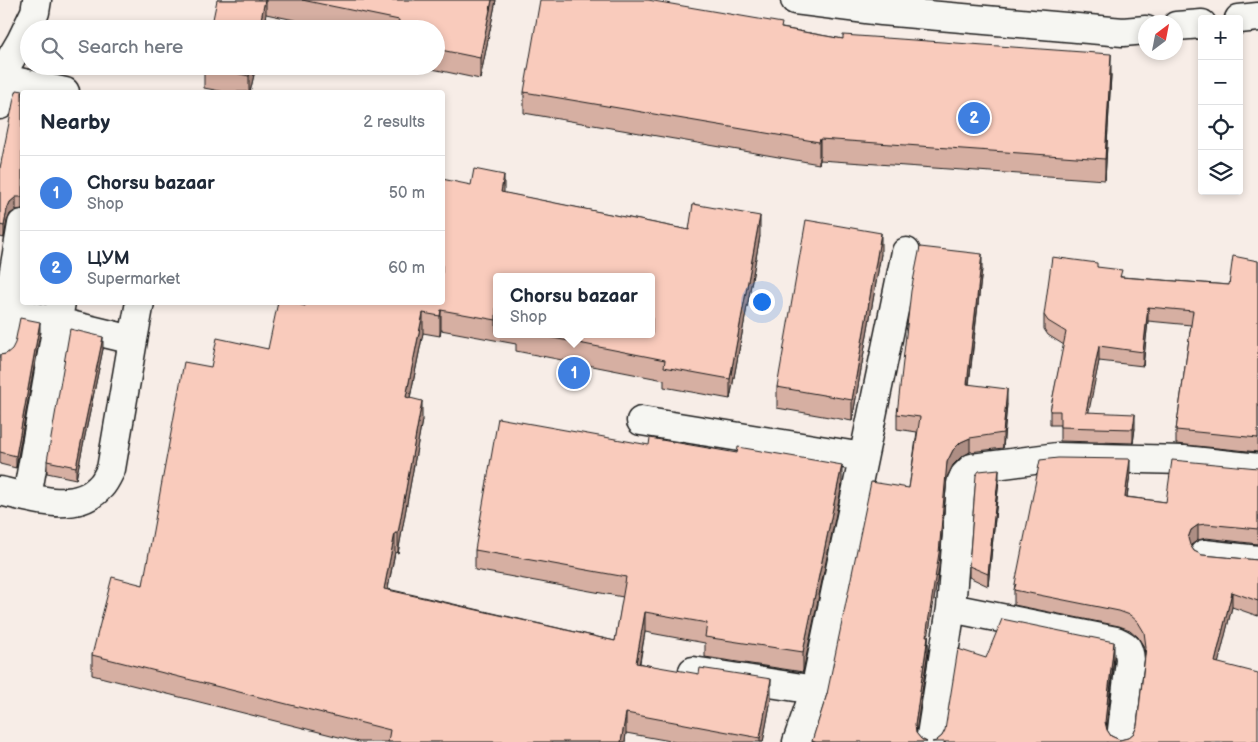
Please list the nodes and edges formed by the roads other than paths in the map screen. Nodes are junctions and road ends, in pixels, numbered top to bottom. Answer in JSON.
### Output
{"nodes":[{"id":1,"x":37,"y":0,"type":"edge"},
{"id":2,"x":795,"y":0,"type":"edge"},
{"id":3,"x":1258,"y":17,"type":"edge"},
{"id":4,"x":1243,"y":19,"type":"edge"},
{"id":5,"x":31,"y":20,"type":"edge"},
{"id":6,"x":1198,"y":24,"type":"edge"},
{"id":7,"x":1183,"y":25,"type":"edge"},
{"id":8,"x":1138,"y":31,"type":"edge"},
{"id":9,"x":20,"y":43,"type":"edge"},
{"id":10,"x":3,"y":78,"type":"edge"},
{"id":11,"x":48,"y":90,"type":"edge"},
{"id":12,"x":0,"y":105,"type":"edge"},
{"id":13,"x":20,"y":233,"type":"edge"},
{"id":14,"x":906,"y":252,"type":"dead end"},
{"id":15,"x":139,"y":305,"type":"edge"},
{"id":16,"x":4,"y":309,"type":"edge"},
{"id":17,"x":60,"y":312,"type":"edge"},
{"id":18,"x":133,"y":340,"type":"junction"},
{"id":19,"x":0,"y":352,"type":"edge"},
{"id":20,"x":641,"y":421,"type":"dead end"},
{"id":21,"x":863,"y":457,"type":"junction"},
{"id":22,"x":1258,"y":468,"type":"edge"},
{"id":23,"x":0,"y":492,"type":"edge"},
{"id":24,"x":27,"y":497,"type":"junction"},
{"id":25,"x":1204,"y":554,"type":"edge"},
{"id":26,"x":1258,"y":560,"type":"edge"},
{"id":27,"x":951,"y":608,"type":"junction"},
{"id":28,"x":693,"y":671,"type":"edge"},
{"id":29,"x":814,"y":690,"type":"junction"},
{"id":30,"x":1121,"y":739,"type":"edge"},
{"id":31,"x":796,"y":742,"type":"edge"},
{"id":32,"x":930,"y":742,"type":"edge"}],
"edges":[{"from":1,"to":5,"type":"street"},
{"from":2,"to":8,"type":"street"},
{"from":3,"to":4,"type":"street"},
{"from":6,"to":7,"type":"street"},
{"from":9,"to":10,"type":"street"},
{"from":10,"to":11,"type":"street"},
{"from":10,"to":12,"type":"street"},
{"from":13,"to":16,"type":"street"},
{"from":14,"to":21,"type":"street"},
{"from":15,"to":18,"type":"street"},
{"from":16,"to":17,"type":"street"},
{"from":16,"to":19,"type":"street"},
{"from":17,"to":18,"type":"street"},
{"from":17,"to":24,"type":"street"},
{"from":18,"to":24,"type":"street"},
{"from":20,"to":21,"type":"street"},
{"from":21,"to":29,"type":"street"},
{"from":22,"to":27,"type":"street"},
{"from":23,"to":24,"type":"street"},
{"from":25,"to":26,"type":"street"},
{"from":27,"to":30,"type":"street"},
{"from":27,"to":32,"type":"street"},
{"from":28,"to":29,"type":"street"},
{"from":29,"to":31,"type":"street"}]}
